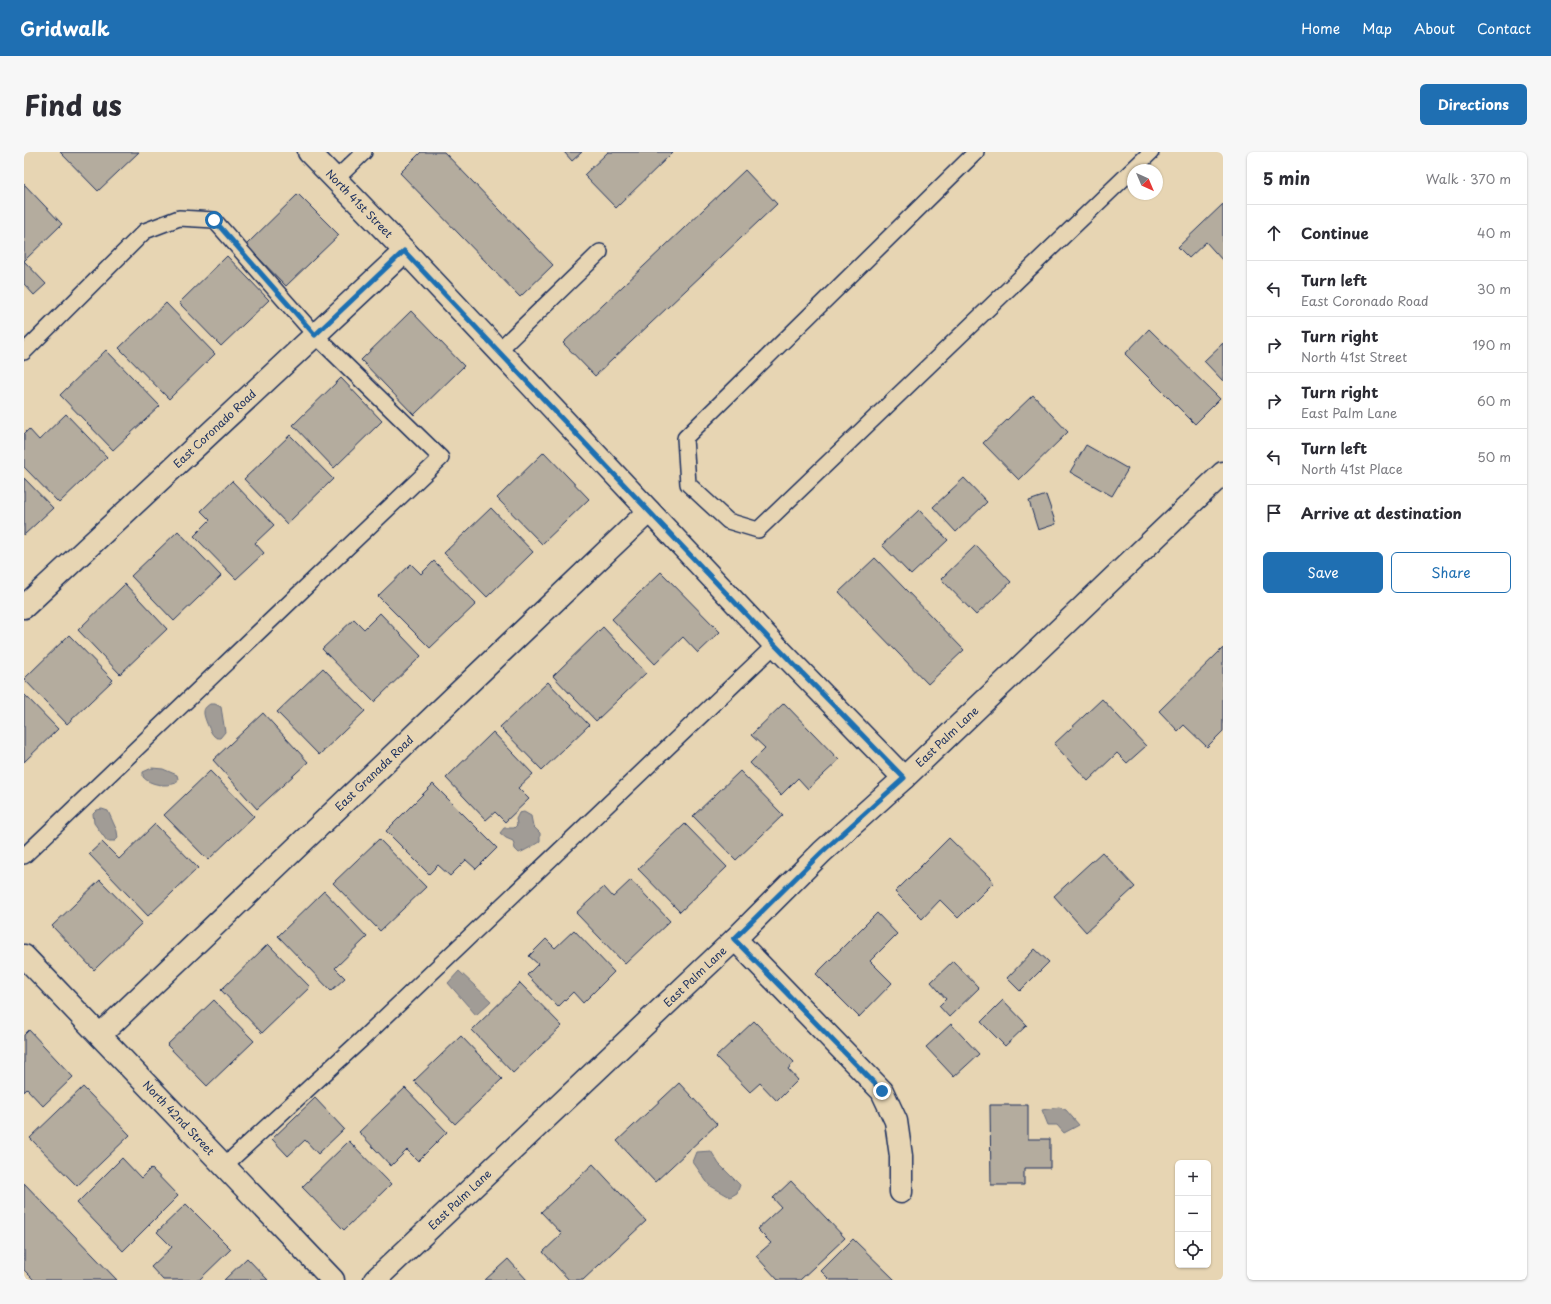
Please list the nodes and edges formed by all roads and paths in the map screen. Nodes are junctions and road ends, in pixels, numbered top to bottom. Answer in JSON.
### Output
{"nodes":[{"id":1,"x":309,"y":152,"type":"edge"},
{"id":2,"x":364,"y":152,"type":"edge"},
{"id":3,"x":976,"y":152,"type":"edge"},
{"id":4,"x":1151,"y":152,"type":"edge"},
{"id":5,"x":336,"y":179,"type":"junction"},
{"id":6,"x":404,"y":251,"type":"junction"},
{"id":7,"x":600,"y":252,"type":"dead end"},
{"id":8,"x":315,"y":335,"type":"junction"},
{"id":9,"x":499,"y":350,"type":"junction"},
{"id":10,"x":24,"y":352,"type":"edge"},
{"id":11,"x":1223,"y":473,"type":"edge"},
{"id":12,"x":649,"y":512,"type":"junction"},
{"id":13,"x":24,"y":607,"type":"edge"},
{"id":14,"x":775,"y":645,"type":"junction"},
{"id":15,"x":904,"y":778,"type":"junction"},
{"id":16,"x":24,"y":856,"type":"edge"},
{"id":17,"x":734,"y":939,"type":"junction"},
{"id":18,"x":24,"y":956,"type":"edge"},
{"id":19,"x":100,"y":1035,"type":"junction"},
{"id":20,"x":224,"y":1166,"type":"junction"},
{"id":21,"x":901,"y":1192,"type":"dead end"},
{"id":22,"x":333,"y":1280,"type":"edge"},
{"id":23,"x":375,"y":1280,"type":"edge"}],
"edges":[{"from":1,"to":5,"type":"street","name":"North 41st Street"},
{"from":2,"to":5,"type":"lane"},
{"from":3,"to":4,"type":"lane"},
{"from":5,"to":6,"type":"street","name":"North 41st Street"},
{"from":6,"to":8,"type":"street","name":"East Coronado Road"},
{"from":6,"to":9,"type":"street","name":"North 41st Street"},
{"from":7,"to":9,"type":"lane"},
{"from":8,"to":10,"type":"lane"},
{"from":8,"to":13,"type":"street","name":"East Coronado Road"},
{"from":8,"to":16,"type":"lane"},
{"from":9,"to":12,"type":"street","name":"North 41st Street"},
{"from":11,"to":15,"type":"street","name":"East Palm Lane"},
{"from":12,"to":14,"type":"street","name":"North 41st Street"},
{"from":12,"to":19,"type":"street","name":"East Granada Road"},
{"from":14,"to":15,"type":"street","name":"North 41st Street"},
{"from":14,"to":20,"type":"lane"},
{"from":15,"to":17,"type":"street","name":"East Palm Lane"},
{"from":17,"to":21,"type":"street"},
{"from":17,"to":23,"type":"street","name":"East Palm Lane"},
{"from":18,"to":19,"type":"street","name":"North 42nd Street"},
{"from":19,"to":20,"type":"street","name":"North 42nd Street"},
{"from":20,"to":22,"type":"street","name":"North 42nd Street"}]}
